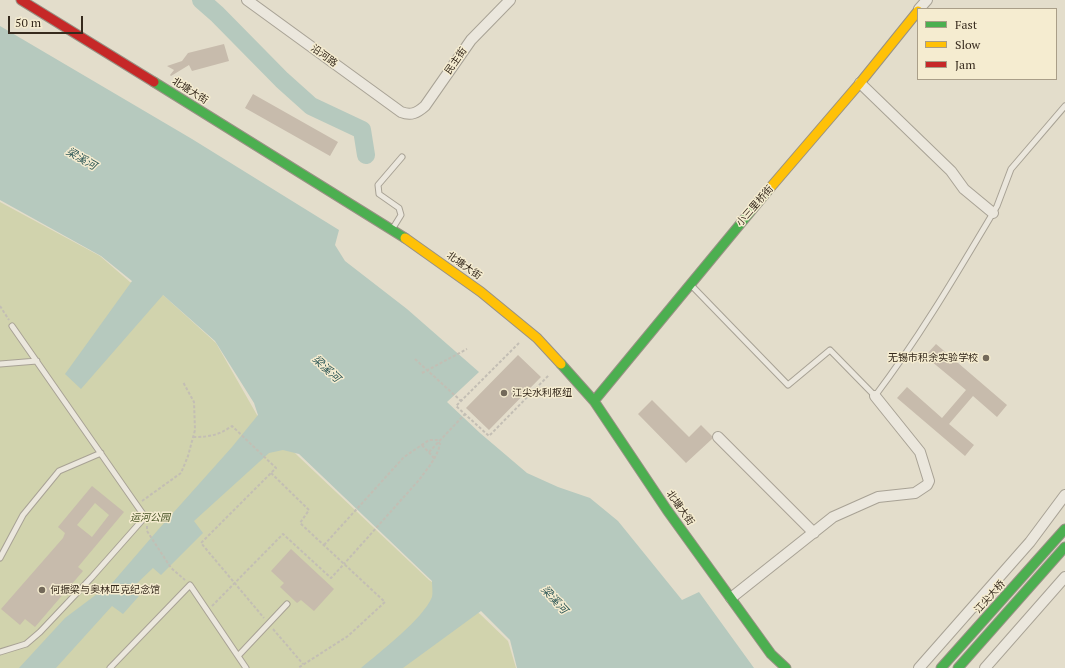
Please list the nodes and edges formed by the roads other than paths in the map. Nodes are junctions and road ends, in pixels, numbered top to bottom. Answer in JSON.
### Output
{"nodes":[{"id":1,"x":21,"y":0,"type":"edge"},
{"id":2,"x":247,"y":0,"type":"edge"},
{"id":3,"x":510,"y":0,"type":"edge"},
{"id":4,"x":927,"y":0,"type":"edge"},
{"id":5,"x":921,"y":8,"type":"edge"},
{"id":6,"x":917,"y":12,"type":"edge"},
{"id":7,"x":860,"y":83,"type":"junction"},
{"id":8,"x":1065,"y":106,"type":"edge"},
{"id":9,"x":401,"y":112,"type":"joint"},
{"id":10,"x":402,"y":157,"type":"dead end"},
{"id":11,"x":994,"y":212,"type":"junction"},
{"id":12,"x":393,"y":229,"type":"junction"},
{"id":13,"x":690,"y":284,"type":"junction"},
{"id":14,"x":12,"y":326,"type":"road end"},
{"id":15,"x":37,"y":361,"type":"junction"},
{"id":16,"x":0,"y":364,"type":"edge"},
{"id":17,"x":875,"y":396,"type":"junction"},
{"id":18,"x":594,"y":401,"type":"junction"},
{"id":19,"x":718,"y":437,"type":"dead end"},
{"id":20,"x":101,"y":453,"type":"junction"},
{"id":21,"x":1065,"y":495,"type":"edge"},
{"id":22,"x":1065,"y":528,"type":"edge"},
{"id":23,"x":814,"y":533,"type":"junction"},
{"id":24,"x":1064,"y":548,"type":"edge"},
{"id":25,"x":0,"y":558,"type":"edge"},
{"id":26,"x":1065,"y":577,"type":"edge"},
{"id":27,"x":730,"y":598,"type":"junction"},
{"id":28,"x":287,"y":604,"type":"dead end"},
{"id":29,"x":0,"y":652,"type":"edge"},
{"id":30,"x":238,"y":656,"type":"junction"},
{"id":31,"x":110,"y":668,"type":"edge"},
{"id":32,"x":246,"y":668,"type":"edge"},
{"id":33,"x":786,"y":668,"type":"edge"},
{"id":34,"x":919,"y":668,"type":"edge"},
{"id":35,"x":941,"y":668,"type":"edge"},
{"id":36,"x":958,"y":668,"type":"edge"},
{"id":37,"x":985,"y":668,"type":"edge"}],
"edges":[{"from":1,"to":12,"type":"main road","name":"北塘大街"},
{"from":2,"to":9,"type":"street","name":"沿河路"},
{"from":3,"to":9,"type":"street","name":"民主街"},
{"from":4,"to":5,"type":"street","name":"小三里桥街"},
{"from":6,"to":7,"type":"main road","name":"小三里桥街"},
{"from":7,"to":11,"type":"street"},
{"from":7,"to":13,"type":"main road","name":"小三里桥街"},
{"from":8,"to":11,"type":"lane"},
{"from":10,"to":12,"type":"lane"},
{"from":11,"to":17,"type":"lane"},
{"from":12,"to":18,"type":"main road","name":"北塘大街"},
{"from":13,"to":17,"type":"lane"},
{"from":13,"to":18,"type":"main road","name":"小三里桥街"},
{"from":14,"to":15,"type":"lane"},
{"from":15,"to":16,"type":"lane"},
{"from":15,"to":20,"type":"lane"},
{"from":17,"to":23,"type":"street"},
{"from":18,"to":27,"type":"main road","name":"北塘大街"},
{"from":19,"to":23,"type":"street"},
{"from":20,"to":25,"type":"lane"},
{"from":20,"to":29,"type":"lane"},
{"from":21,"to":34,"type":"street"},
{"from":22,"to":35,"type":"main road","name":"江尖大桥"},
{"from":23,"to":27,"type":"street"},
{"from":24,"to":36,"type":"main road"},
{"from":26,"to":37,"type":"street"},
{"from":27,"to":33,"type":"main road","name":"北塘大街"},
{"from":28,"to":30,"type":"lane"},
{"from":30,"to":31,"type":"lane"},
{"from":30,"to":32,"type":"lane"}]}
